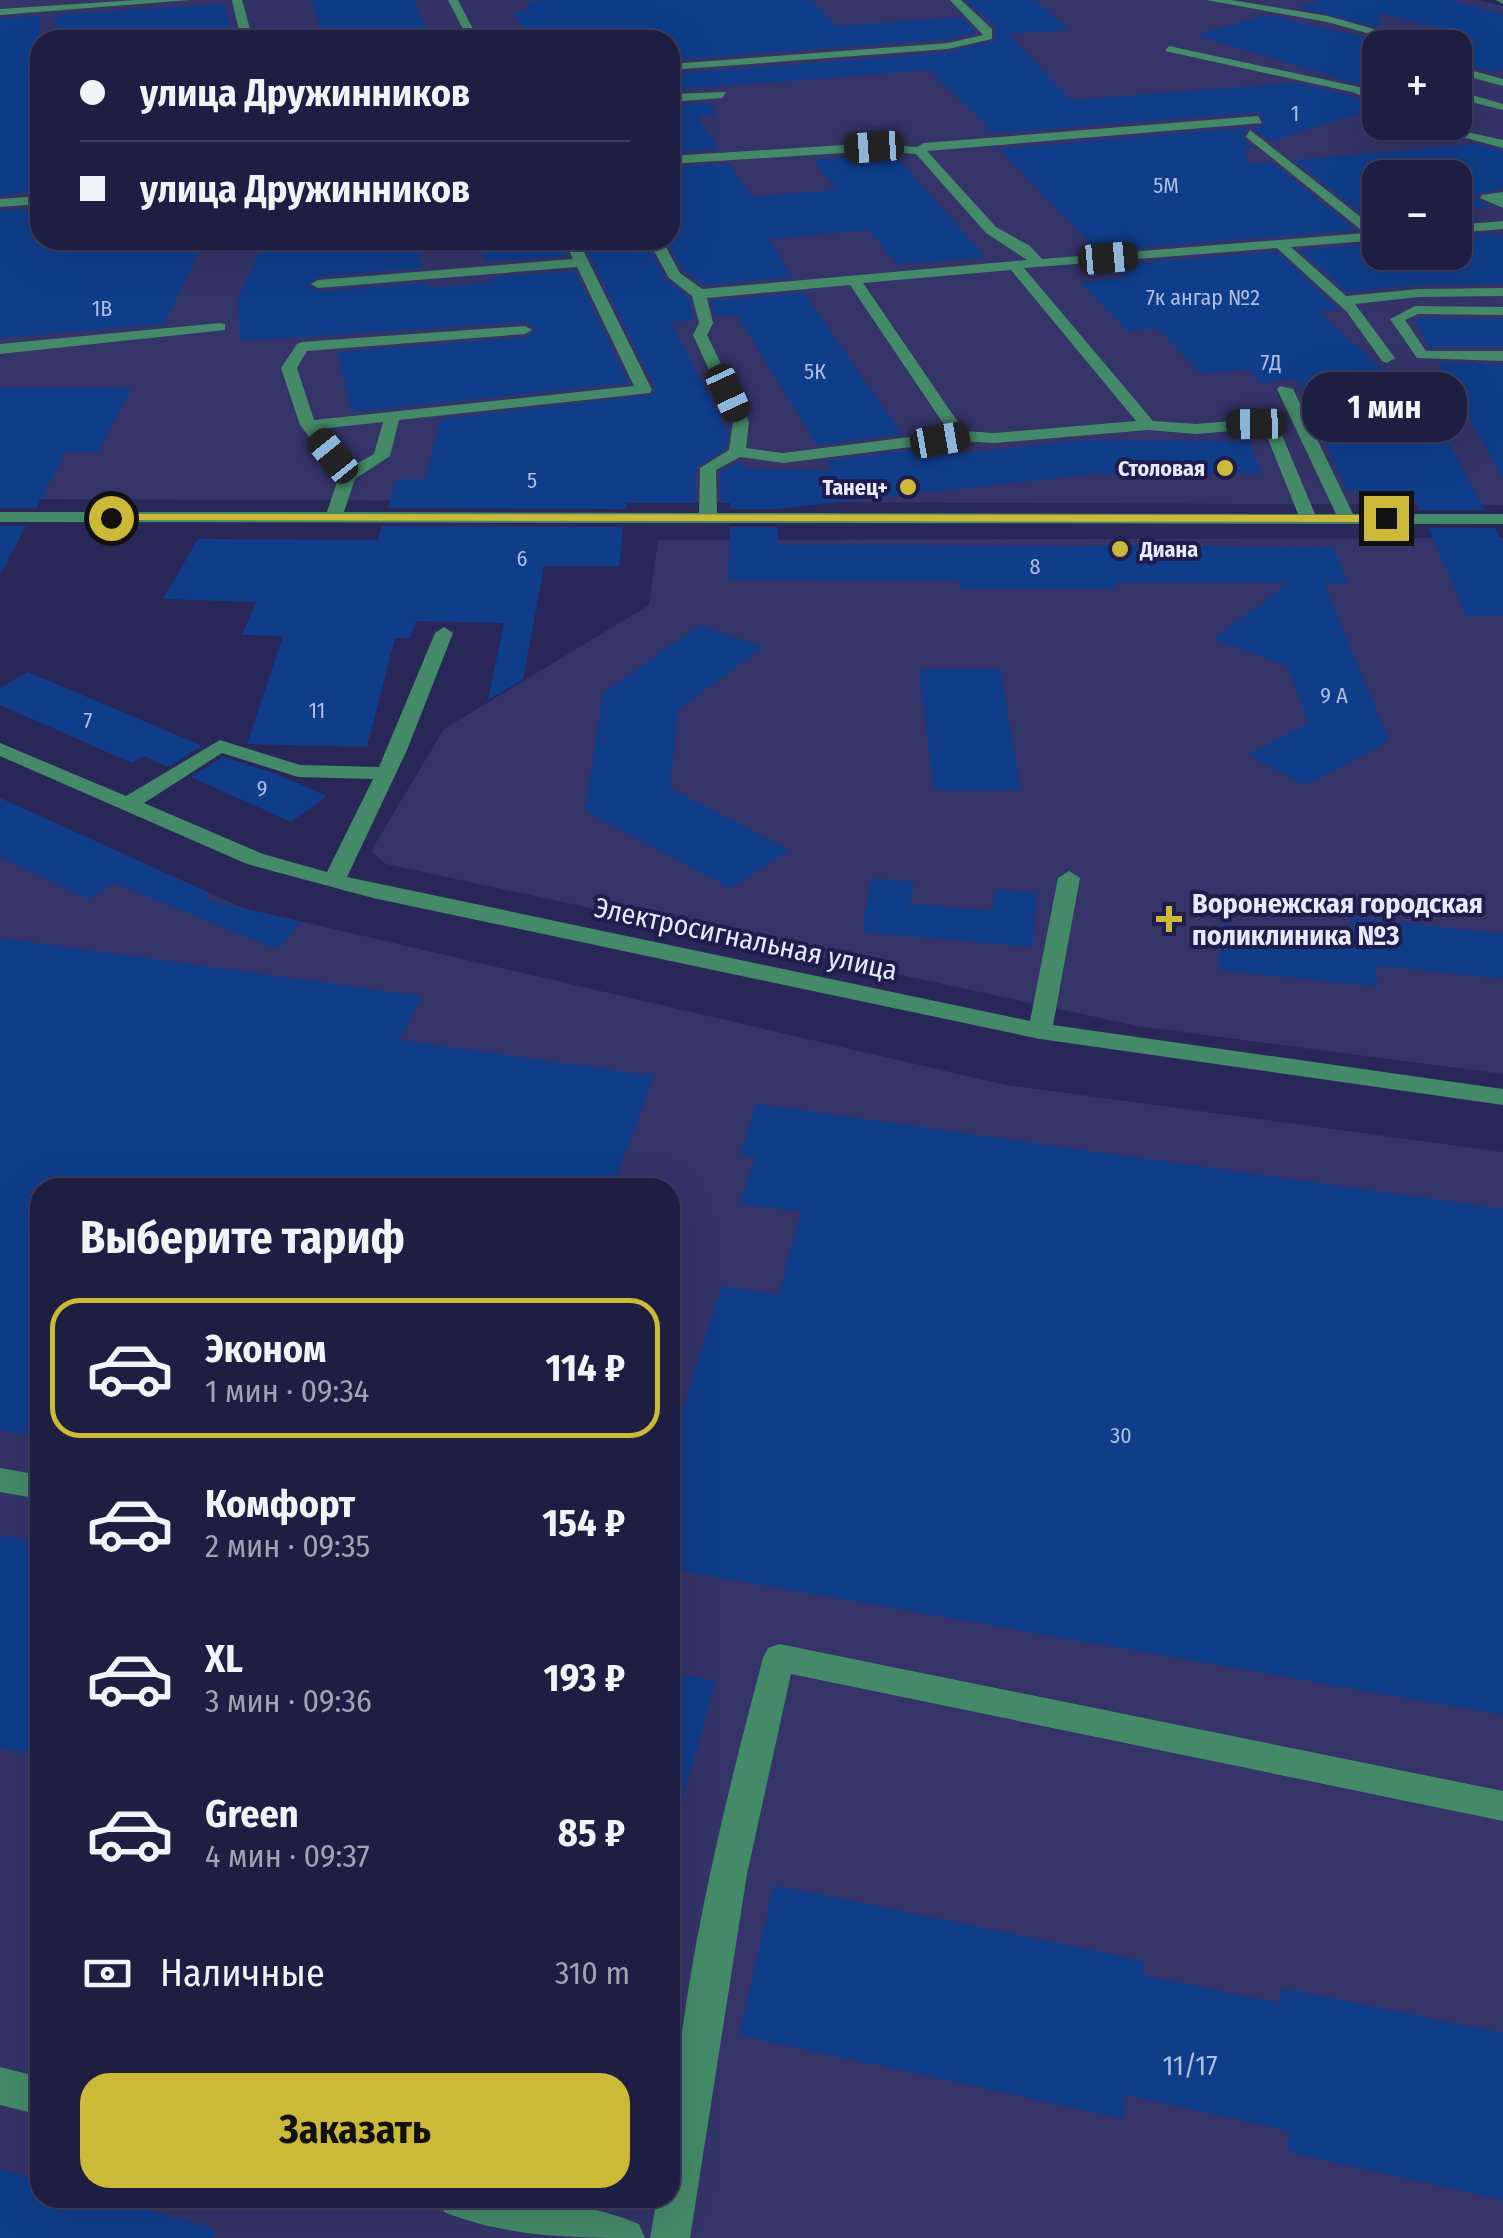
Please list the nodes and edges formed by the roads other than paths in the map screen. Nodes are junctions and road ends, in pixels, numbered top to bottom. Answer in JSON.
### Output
{"nodes":[{"id":1,"x":185,"y":0,"type":"edge"},
{"id":2,"x":236,"y":0,"type":"edge"},
{"id":3,"x":453,"y":0,"type":"edge"},
{"id":4,"x":955,"y":0,"type":"edge"},
{"id":5,"x":1211,"y":0,"type":"edge"},
{"id":6,"x":0,"y":12,"type":"edge"},
{"id":7,"x":1312,"y":28,"type":"dead end"},
{"id":8,"x":244,"y":30,"type":"edge"},
{"id":9,"x":468,"y":30,"type":"edge"},
{"id":10,"x":1371,"y":30,"type":"edge"},
{"id":11,"x":1362,"y":43,"type":"edge"},
{"id":12,"x":1169,"y":50,"type":"dead end"},
{"id":13,"x":680,"y":66,"type":"edge"},
{"id":14,"x":1472,"y":75,"type":"edge"},
{"id":15,"x":1503,"y":83,"type":"edge"},
{"id":16,"x":1362,"y":92,"type":"edge"},
{"id":17,"x":722,"y":94,"type":"dead end"},
{"id":18,"x":680,"y":97,"type":"edge"},
{"id":19,"x":1472,"y":98,"type":"edge"},
{"id":20,"x":1501,"y":106,"type":"edge"},
{"id":21,"x":1472,"y":114,"type":"edge"},
{"id":22,"x":1258,"y":120,"type":"dead end"},
{"id":23,"x":1485,"y":123,"type":"dead end"},
{"id":24,"x":1503,"y":130,"type":"edge"},
{"id":25,"x":1472,"y":131,"type":"edge"},
{"id":26,"x":1250,"y":134,"type":"dead end"},
{"id":27,"x":1503,"y":144,"type":"edge"},
{"id":28,"x":920,"y":151,"type":"junction"},
{"id":29,"x":680,"y":159,"type":"edge"},
{"id":30,"x":30,"y":201,"type":"edge"},
{"id":31,"x":0,"y":203,"type":"edge"},
{"id":32,"x":1362,"y":223,"type":"edge"},
{"id":33,"x":1503,"y":225,"type":"edge"},
{"id":34,"x":1472,"y":228,"type":"edge"},
{"id":35,"x":1362,"y":238,"type":"edge"},
{"id":36,"x":1282,"y":245,"type":"junction"},
{"id":37,"x":576,"y":250,"type":"edge"},
{"id":38,"x":660,"y":250,"type":"edge"},
{"id":39,"x":583,"y":262,"type":"junction"},
{"id":40,"x":1038,"y":264,"type":"junction"},
{"id":41,"x":1014,"y":266,"type":"junction"},
{"id":42,"x":854,"y":280,"type":"junction"},
{"id":43,"x":318,"y":284,"type":"dead end"},
{"id":44,"x":1503,"y":292,"type":"edge"},
{"id":45,"x":699,"y":294,"type":"junction"},
{"id":46,"x":1343,"y":301,"type":"junction"},
{"id":47,"x":1503,"y":310,"type":"edge"},
{"id":48,"x":220,"y":327,"type":"dead end"},
{"id":49,"x":525,"y":330,"type":"dead end"},
{"id":50,"x":0,"y":349,"type":"edge"},
{"id":51,"x":1503,"y":356,"type":"edge"},
{"id":52,"x":1387,"y":358,"type":"dead end"},
{"id":53,"x":1285,"y":390,"type":"dead end"},
{"id":54,"x":392,"y":416,"type":"junction"},
{"id":55,"x":308,"y":424,"type":"junction"},
{"id":56,"x":1148,"y":425,"type":"junction"},
{"id":57,"x":959,"y":436,"type":"junction"},
{"id":58,"x":738,"y":452,"type":"junction"},
{"id":59,"x":346,"y":476,"type":"junction"},
{"id":60,"x":0,"y":517,"type":"edge"},
{"id":61,"x":334,"y":518,"type":"junction"},
{"id":62,"x":1308,"y":518,"type":"junction"},
{"id":63,"x":1347,"y":518,"type":"junction"},
{"id":64,"x":708,"y":519,"type":"junction"},
{"id":65,"x":1503,"y":519,"type":"edge"},
{"id":66,"x":444,"y":632,"type":"dead end"},
{"id":67,"x":0,"y":749,"type":"edge"},
{"id":68,"x":386,"y":773,"type":"junction"},
{"id":69,"x":128,"y":804,"type":"junction"},
{"id":70,"x":1069,"y":878,"type":"dead end"},
{"id":71,"x":334,"y":881,"type":"junction"},
{"id":72,"x":1040,"y":1032,"type":"junction"},
{"id":73,"x":1503,"y":1096,"type":"edge"},
{"id":74,"x":0,"y":1480,"type":"edge"},
{"id":75,"x":30,"y":1485,"type":"edge"},
{"id":76,"x":1503,"y":1806,"type":"edge"},
{"id":77,"x":0,"y":2086,"type":"edge"},
{"id":78,"x":30,"y":2094,"type":"edge"},
{"id":79,"x":680,"y":2174,"type":"edge"},
{"id":80,"x":500,"y":2208,"type":"edge"},
{"id":81,"x":675,"y":2208,"type":"edge"},
{"id":82,"x":625,"y":2238,"type":"edge"},
{"id":83,"x":670,"y":2238,"type":"edge"}],
"edges":[{"from":1,"to":6,"type":"street"},
{"from":2,"to":8,"type":"street"},
{"from":3,"to":9,"type":"street"},
{"from":4,"to":13,"type":"street"},
{"from":5,"to":10,"type":"street"},
{"from":7,"to":11,"type":"street"},
{"from":12,"to":16,"type":"street"},
{"from":14,"to":15,"type":"street"},
{"from":17,"to":18,"type":"street"},
{"from":19,"to":20,"type":"street"},
{"from":20,"to":21,"type":"street"},
{"from":22,"to":28,"type":"street"},
{"from":23,"to":24,"type":"street"},
{"from":25,"to":27,"type":"street"},
{"from":26,"to":32,"type":"street"},
{"from":28,"to":29,"type":"street"},
{"from":28,"to":40,"type":"street"},
{"from":30,"to":31,"type":"street"},
{"from":33,"to":34,"type":"street"},
{"from":35,"to":36,"type":"street"},
{"from":36,"to":40,"type":"street"},
{"from":36,"to":46,"type":"street"},
{"from":37,"to":39,"type":"street"},
{"from":38,"to":45,"type":"street"},
{"from":39,"to":43,"type":"street"},
{"from":39,"to":54,"type":"street"},
{"from":40,"to":41,"type":"street"},
{"from":41,"to":42,"type":"street"},
{"from":41,"to":56,"type":"street"},
{"from":42,"to":45,"type":"street"},
{"from":42,"to":57,"type":"street"},
{"from":44,"to":46,"type":"street"},
{"from":45,"to":58,"type":"street"},
{"from":46,"to":52,"type":"street"},
{"from":47,"to":51,"type":"street"},
{"from":48,"to":50,"type":"street"},
{"from":49,"to":55,"type":"street"},
{"from":53,"to":63,"type":"street"},
{"from":54,"to":55,"type":"street"},
{"from":54,"to":59,"type":"street"},
{"from":55,"to":59,"type":"street"},
{"from":56,"to":57,"type":"street"},
{"from":56,"to":62,"type":"street"},
{"from":57,"to":58,"type":"street"},
{"from":58,"to":64,"type":"street"},
{"from":59,"to":61,"type":"street"},
{"from":60,"to":61,"type":"street"},
{"from":61,"to":64,"type":"street"},
{"from":62,"to":63,"type":"street"},
{"from":62,"to":64,"type":"street"},
{"from":63,"to":65,"type":"street"},
{"from":66,"to":68,"type":"street"},
{"from":67,"to":69,"type":"street","name":"Электросигнальная улица"},
{"from":68,"to":69,"type":"street"},
{"from":68,"to":71,"type":"street"},
{"from":69,"to":71,"type":"street","name":"Электросигнальная улица"},
{"from":70,"to":72,"type":"street"},
{"from":71,"to":72,"type":"street","name":"Электросигнальная улица"},
{"from":72,"to":73,"type":"street","name":"Электросигнальная улица"},
{"from":74,"to":75,"type":"street"},
{"from":76,"to":79,"type":"street"},
{"from":77,"to":78,"type":"street"},
{"from":80,"to":82,"type":"street"},
{"from":81,"to":83,"type":"street"}]}
